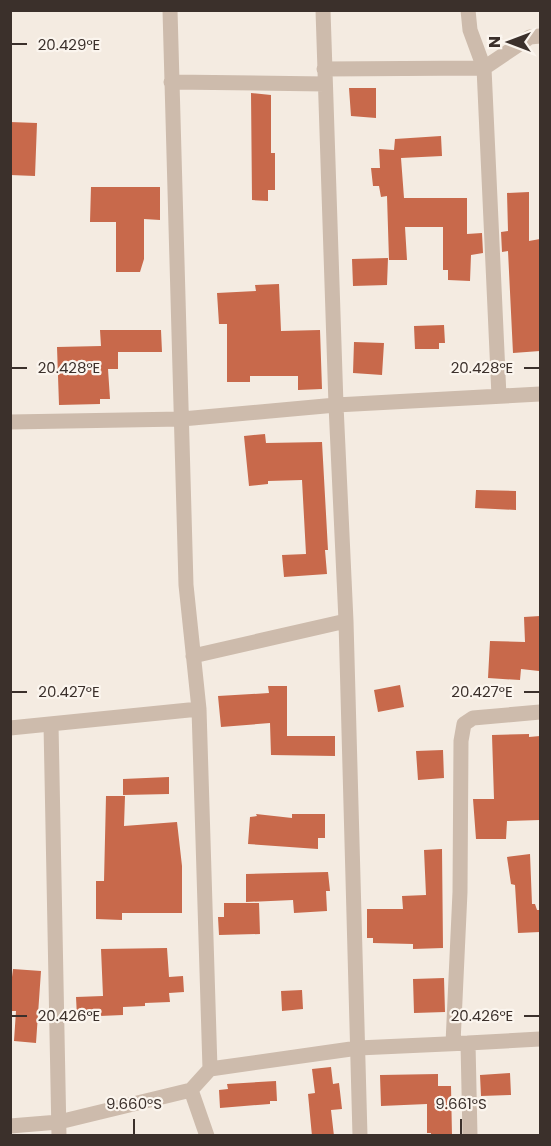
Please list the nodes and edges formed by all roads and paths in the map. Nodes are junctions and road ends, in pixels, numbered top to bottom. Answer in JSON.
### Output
{"nodes":[{"id":1,"x":170,"y":10,"type":"edge"},
{"id":2,"x":322,"y":10,"type":"edge"},
{"id":3,"x":468,"y":10,"type":"edge"},
{"id":4,"x":540,"y":36,"type":"edge"},
{"id":5,"x":484,"y":68,"type":"junction"},
{"id":6,"x":324,"y":76,"type":"junction"},
{"id":7,"x":171,"y":82,"type":"junction"},
{"id":8,"x":540,"y":394,"type":"edge"},
{"id":9,"x":499,"y":396,"type":"junction"},
{"id":10,"x":336,"y":405,"type":"junction"},
{"id":11,"x":182,"y":419,"type":"junction"},
{"id":12,"x":10,"y":422,"type":"edge"},
{"id":13,"x":346,"y":621,"type":"junction"},
{"id":14,"x":193,"y":656,"type":"junction"},
{"id":15,"x":199,"y":709,"type":"junction"},
{"id":16,"x":540,"y":712,"type":"edge"},
{"id":17,"x":51,"y":724,"type":"junction"},
{"id":18,"x":10,"y":728,"type":"edge"},
{"id":19,"x":540,"y":1039,"type":"edge"},
{"id":20,"x":453,"y":1043,"type":"junction"},
{"id":21,"x":468,"y":1043,"type":"junction"},
{"id":22,"x":358,"y":1048,"type":"junction"},
{"id":23,"x":210,"y":1069,"type":"junction"},
{"id":24,"x":190,"y":1090,"type":"junction"},
{"id":25,"x":10,"y":1126,"type":"edge"},
{"id":26,"x":59,"y":1129,"type":"edge"},
{"id":27,"x":207,"y":1136,"type":"edge"},
{"id":28,"x":360,"y":1136,"type":"edge"},
{"id":29,"x":470,"y":1136,"type":"edge"}],
"edges":[{"from":1,"to":7,"type":"street"},
{"from":2,"to":6,"type":"street"},
{"from":3,"to":5,"type":"street"},
{"from":4,"to":5,"type":"street"},
{"from":5,"to":6,"type":"street"},
{"from":5,"to":9,"type":"street"},
{"from":6,"to":7,"type":"street"},
{"from":6,"to":10,"type":"street"},
{"from":7,"to":11,"type":"street"},
{"from":8,"to":9,"type":"street"},
{"from":9,"to":10,"type":"street"},
{"from":10,"to":11,"type":"street"},
{"from":10,"to":13,"type":"street"},
{"from":11,"to":12,"type":"street"},
{"from":11,"to":14,"type":"street"},
{"from":13,"to":14,"type":"street"},
{"from":13,"to":22,"type":"street"},
{"from":14,"to":15,"type":"street"},
{"from":15,"to":17,"type":"street"},
{"from":15,"to":23,"type":"street"},
{"from":16,"to":20,"type":"street"},
{"from":17,"to":18,"type":"street"},
{"from":17,"to":26,"type":"street"},
{"from":19,"to":21,"type":"street"},
{"from":20,"to":21,"type":"street"},
{"from":20,"to":22,"type":"street"},
{"from":21,"to":29,"type":"street"},
{"from":22,"to":23,"type":"street"},
{"from":22,"to":28,"type":"street"},
{"from":23,"to":24,"type":"street"},
{"from":24,"to":26,"type":"street"},
{"from":24,"to":27,"type":"street"},
{"from":25,"to":26,"type":"street"}]}
